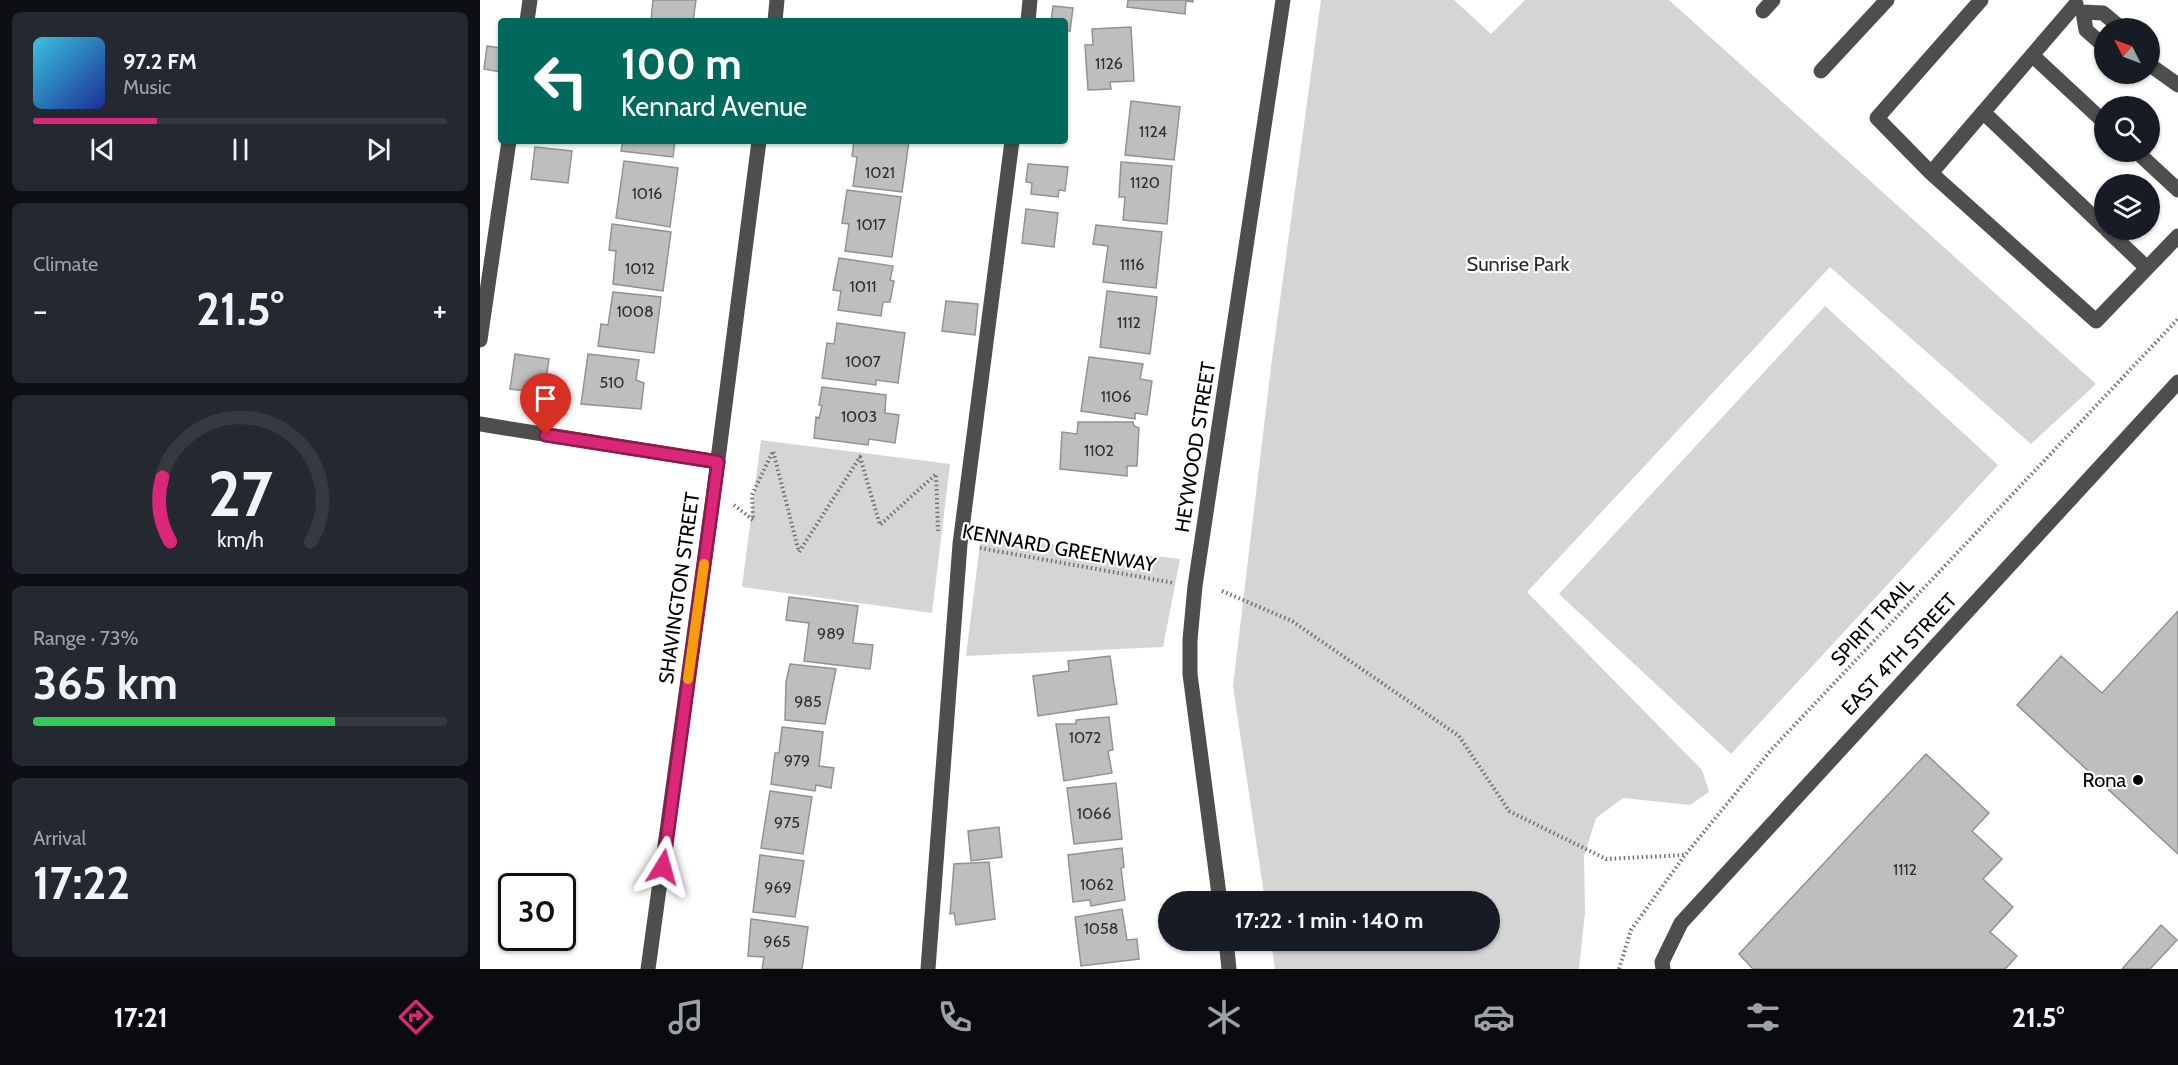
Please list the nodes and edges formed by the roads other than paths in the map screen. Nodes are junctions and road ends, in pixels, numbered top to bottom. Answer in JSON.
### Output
{"nodes":[{"id":1,"x":530,"y":0,"type":"edge"},
{"id":2,"x":777,"y":0,"type":"edge"},
{"id":3,"x":1030,"y":0,"type":"edge"},
{"id":4,"x":1283,"y":0,"type":"edge"},
{"id":5,"x":1887,"y":0,"type":"edge"},
{"id":6,"x":1981,"y":0,"type":"edge"},
{"id":7,"x":2077,"y":5,"type":"edge"},
{"id":8,"x":527,"y":18,"type":"edge"},
{"id":9,"x":774,"y":18,"type":"edge"},
{"id":10,"x":1028,"y":18,"type":"edge"},
{"id":11,"x":2109,"y":18,"type":"edge"},
{"id":12,"x":2094,"y":37,"type":"edge"},
{"id":13,"x":2032,"y":55,"type":"junction"},
{"id":14,"x":1821,"y":71,"type":"dead end"},
{"id":15,"x":2160,"y":72,"type":"edge"},
{"id":16,"x":2178,"y":85,"type":"edge"},
{"id":17,"x":1983,"y":112,"type":"junction"},
{"id":18,"x":2094,"y":113,"type":"edge"},
{"id":19,"x":509,"y":144,"type":"edge"},
{"id":20,"x":759,"y":144,"type":"edge"},
{"id":21,"x":1012,"y":144,"type":"edge"},
{"id":22,"x":2148,"y":162,"type":"edge"},
{"id":23,"x":1931,"y":173,"type":"junction"},
{"id":24,"x":2178,"y":190,"type":"edge"},
{"id":25,"x":2094,"y":217,"type":"edge"},
{"id":26,"x":2178,"y":236,"type":"edge"},
{"id":27,"x":2118,"y":240,"type":"edge"},
{"id":28,"x":2147,"y":268,"type":"junction"},
{"id":29,"x":480,"y":340,"type":"edge"},
{"id":30,"x":2178,"y":382,"type":"edge"},
{"id":31,"x":480,"y":424,"type":"edge"},
{"id":32,"x":718,"y":462,"type":"junction"},
{"id":33,"x":1220,"y":891,"type":"edge"},
{"id":34,"x":1227,"y":951,"type":"edge"},
{"id":35,"x":1662,"y":965,"type":"edge"},
{"id":36,"x":648,"y":969,"type":"edge"},
{"id":37,"x":928,"y":969,"type":"edge"},
{"id":38,"x":1229,"y":969,"type":"edge"}],
"edges":[{"from":1,"to":8,"type":"street"},
{"from":2,"to":9,"type":"street"},
{"from":3,"to":10,"type":"street"},
{"from":4,"to":33,"type":"street","name":"HEYWOOD STREET"},
{"from":5,"to":14,"type":"street"},
{"from":6,"to":23,"type":"street"},
{"from":7,"to":11,"type":"street"},
{"from":7,"to":12,"type":"street"},
{"from":7,"to":13,"type":"street"},
{"from":13,"to":17,"type":"street"},
{"from":13,"to":18,"type":"street"},
{"from":15,"to":16,"type":"street"},
{"from":17,"to":23,"type":"street"},
{"from":17,"to":25,"type":"street"},
{"from":19,"to":29,"type":"street"},
{"from":20,"to":32,"type":"street","name":"SHAVINGTON STREET"},
{"from":21,"to":37,"type":"street"},
{"from":22,"to":24,"type":"street"},
{"from":23,"to":28,"type":"street"},
{"from":26,"to":28,"type":"street"},
{"from":27,"to":28,"type":"street"},
{"from":30,"to":35,"type":"street","name":"EAST 4TH STREET"},
{"from":31,"to":32,"type":"street"},
{"from":32,"to":36,"type":"street","name":"SHAVINGTON STREET"},
{"from":34,"to":38,"type":"street"}]}
